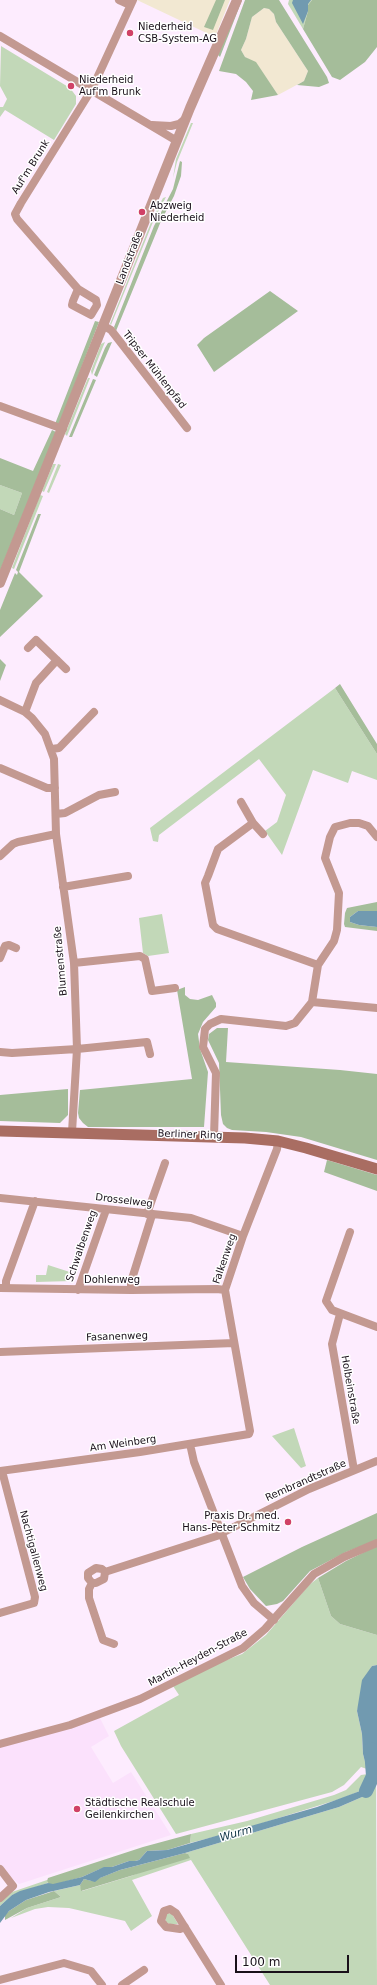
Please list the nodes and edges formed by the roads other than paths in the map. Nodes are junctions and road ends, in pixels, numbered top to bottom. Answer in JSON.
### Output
{"nodes":[{"id":1,"x":119,"y":0,"type":"edge"},
{"id":2,"x":236,"y":0,"type":"edge"},
{"id":3,"x":131,"y":3,"type":"edge"},
{"id":4,"x":0,"y":36,"type":"edge"},
{"id":5,"x":92,"y":89,"type":"junction"},
{"id":6,"x":185,"y":119,"type":"junction"},
{"id":7,"x":151,"y":125,"type":"junction"},
{"id":8,"x":177,"y":141,"type":"junction"},
{"id":9,"x":78,"y":289,"type":"dead end"},
{"id":10,"x":104,"y":326,"type":"junction"},
{"id":11,"x":0,"y":406,"type":"edge"},
{"id":12,"x":187,"y":428,"type":"dead end"},
{"id":13,"x":63,"y":429,"type":"junction"},
{"id":14,"x":0,"y":583,"type":"edge"},
{"id":15,"x":28,"y":648,"type":"dead end"},
{"id":16,"x":57,"y":660,"type":"junction"},
{"id":17,"x":66,"y":669,"type":"dead end"},
{"id":18,"x":0,"y":700,"type":"edge"},
{"id":19,"x":25,"y":712,"type":"junction"},
{"id":20,"x":94,"y":712,"type":"dead end"},
{"id":21,"x":52,"y":749,"type":"junction"},
{"id":22,"x":0,"y":768,"type":"edge"},
{"id":23,"x":56,"y":788,"type":"junction"},
{"id":24,"x":115,"y":792,"type":"dead end"},
{"id":25,"x":241,"y":802,"type":"dead end"},
{"id":26,"x":56,"y":814,"type":"junction"},
{"id":27,"x":253,"y":823,"type":"junction"},
{"id":28,"x":56,"y":834,"type":"junction"},
{"id":29,"x":263,"y":834,"type":"dead end"},
{"id":30,"x":377,"y":837,"type":"edge"},
{"id":31,"x":0,"y":856,"type":"edge"},
{"id":32,"x":128,"y":876,"type":"dead end"},
{"id":33,"x":63,"y":887,"type":"junction"},
{"id":34,"x":16,"y":948,"type":"dead end"},
{"id":35,"x":0,"y":958,"type":"edge"},
{"id":36,"x":74,"y":963,"type":"junction"},
{"id":37,"x":318,"y":965,"type":"junction"},
{"id":38,"x":175,"y":988,"type":"dead end"},
{"id":39,"x":312,"y":1002,"type":"junction"},
{"id":40,"x":377,"y":1008,"type":"edge"},
{"id":41,"x":77,"y":1049,"type":"junction"},
{"id":42,"x":0,"y":1052,"type":"edge"},
{"id":43,"x":150,"y":1054,"type":"dead end"},
{"id":44,"x":0,"y":1131,"type":"edge"},
{"id":45,"x":72,"y":1132,"type":"junction"},
{"id":46,"x":214,"y":1136,"type":"junction"},
{"id":47,"x":278,"y":1141,"type":"junction"},
{"id":48,"x":165,"y":1163,"type":"dead end"},
{"id":49,"x":377,"y":1169,"type":"edge"},
{"id":50,"x":0,"y":1198,"type":"edge"},
{"id":51,"x":35,"y":1201,"type":"junction"},
{"id":52,"x":106,"y":1210,"type":"junction"},
{"id":53,"x":150,"y":1214,"type":"junction"},
{"id":54,"x":350,"y":1232,"type":"dead end"},
{"id":55,"x":243,"y":1236,"type":"junction"},
{"id":56,"x":3,"y":1288,"type":"edge"},
{"id":57,"x":78,"y":1290,"type":"junction"},
{"id":58,"x":131,"y":1290,"type":"junction"},
{"id":59,"x":225,"y":1290,"type":"junction"},
{"id":60,"x":340,"y":1314,"type":"junction"},
{"id":61,"x":377,"y":1326,"type":"edge"},
{"id":62,"x":234,"y":1343,"type":"junction"},
{"id":63,"x":0,"y":1352,"type":"edge"},
{"id":64,"x":249,"y":1434,"type":"joint"},
{"id":65,"x":190,"y":1444,"type":"junction"},
{"id":66,"x":377,"y":1461,"type":"edge"},
{"id":67,"x":354,"y":1470,"type":"junction"},
{"id":68,"x":1,"y":1471,"type":"edge"},
{"id":69,"x":222,"y":1533,"type":"junction"},
{"id":70,"x":377,"y":1543,"type":"edge"},
{"id":71,"x":106,"y":1572,"type":"junction"},
{"id":72,"x":92,"y":1583,"type":"junction"},
{"id":73,"x":0,"y":1613,"type":"edge"},
{"id":74,"x":274,"y":1620,"type":"junction"},
{"id":75,"x":114,"y":1644,"type":"dead end"},
{"id":76,"x":0,"y":1744,"type":"edge"},
{"id":77,"x":0,"y":1869,"type":"edge"},
{"id":78,"x":0,"y":1898,"type":"edge"},
{"id":79,"x":184,"y":1927,"type":"dead end"},
{"id":80,"x":144,"y":1970,"type":"dead end"},
{"id":81,"x":0,"y":1980,"type":"edge"},
{"id":82,"x":102,"y":1985,"type":"edge"},
{"id":83,"x":122,"y":1985,"type":"edge"},
{"id":84,"x":221,"y":1985,"type":"edge"}],
"edges":[{"from":1,"to":3,"type":"street"},
{"from":2,"to":6,"type":"street","name":"Landstraße"},
{"from":3,"to":5,"type":"street"},
{"from":4,"to":5,"type":"street"},
{"from":5,"to":7,"type":"street"},
{"from":5,"to":9,"type":"street","name":"Auf'm Brunk"},
{"from":6,"to":7,"type":"street"},
{"from":6,"to":8,"type":"street","name":"Landstraße"},
{"from":7,"to":8,"type":"street"},
{"from":8,"to":10,"type":"street","name":"Landstraße"},
{"from":10,"to":12,"type":"street","name":"Tripser Mühlenpfad"},
{"from":10,"to":13,"type":"street","name":"Landstraße"},
{"from":11,"to":13,"type":"street"},
{"from":13,"to":14,"type":"street","name":"Landstraße"},
{"from":15,"to":16,"type":"street"},
{"from":16,"to":17,"type":"street"},
{"from":16,"to":19,"type":"street"},
{"from":18,"to":19,"type":"street","name":"Blumenstraße"},
{"from":19,"to":21,"type":"street","name":"Blumenstraße"},
{"from":20,"to":21,"type":"street"},
{"from":21,"to":23,"type":"street","name":"Blumenstraße"},
{"from":22,"to":23,"type":"street"},
{"from":23,"to":26,"type":"street","name":"Blumenstraße"},
{"from":24,"to":26,"type":"street"},
{"from":25,"to":27,"type":"street"},
{"from":26,"to":28,"type":"street","name":"Blumenstraße"},
{"from":27,"to":29,"type":"street"},
{"from":27,"to":37,"type":"street"},
{"from":28,"to":31,"type":"street"},
{"from":28,"to":33,"type":"street","name":"Blumenstraße"},
{"from":30,"to":37,"type":"street"},
{"from":32,"to":33,"type":"street"},
{"from":33,"to":36,"type":"street","name":"Blumenstraße"},
{"from":34,"to":35,"type":"street"},
{"from":36,"to":38,"type":"street"},
{"from":36,"to":41,"type":"street","name":"Blumenstraße"},
{"from":37,"to":39,"type":"street"},
{"from":39,"to":40,"type":"street"},
{"from":39,"to":46,"type":"street"},
{"from":41,"to":42,"type":"street"},
{"from":41,"to":43,"type":"street"},
{"from":41,"to":45,"type":"street","name":"Blumenstraße"},
{"from":44,"to":45,"type":"main road","name":"Berliner Ring"},
{"from":45,"to":46,"type":"main road","name":"Berliner Ring"},
{"from":46,"to":47,"type":"main road","name":"Berliner Ring"},
{"from":47,"to":49,"type":"main road","name":"Berliner Ring"},
{"from":47,"to":55,"type":"street","name":"Falkenweg"},
{"from":48,"to":53,"type":"street"},
{"from":50,"to":51,"type":"street","name":"Drosselweg"},
{"from":51,"to":52,"type":"street","name":"Drosselweg"},
{"from":51,"to":56,"type":"street"},
{"from":52,"to":53,"type":"street","name":"Drosselweg"},
{"from":52,"to":57,"type":"street","name":"Schwalbenweg"},
{"from":53,"to":55,"type":"street","name":"Drosselweg"},
{"from":53,"to":58,"type":"street"},
{"from":54,"to":60,"type":"street"},
{"from":55,"to":59,"type":"street","name":"Falkenweg"},
{"from":56,"to":57,"type":"street","name":"Dohlenweg"},
{"from":57,"to":58,"type":"street","name":"Dohlenweg"},
{"from":58,"to":59,"type":"street","name":"Dohlenweg"},
{"from":59,"to":62,"type":"street","name":"Falkenweg"},
{"from":60,"to":61,"type":"street"},
{"from":60,"to":67,"type":"street","name":"Holbeinstraße"},
{"from":62,"to":63,"type":"street","name":"Fasanenweg"},
{"from":62,"to":64,"type":"street","name":"Falkenweg"},
{"from":64,"to":65,"type":"street","name":"Am Weinberg"},
{"from":65,"to":68,"type":"street","name":"Am Weinberg"},
{"from":65,"to":69,"type":"street"},
{"from":66,"to":67,"type":"street","name":"Rembrandtstraße"},
{"from":67,"to":69,"type":"street","name":"Rembrandtstraße"},
{"from":68,"to":73,"type":"street","name":"Nachtigallenweg"},
{"from":69,"to":71,"type":"street","name":"Rembrandtstraße"},
{"from":69,"to":74,"type":"street"},
{"from":70,"to":74,"type":"street","name":"Martin-Heyden-Straße"},
{"from":71,"to":72,"type":"street"},
{"from":71,"to":72,"type":"street"},
{"from":72,"to":75,"type":"street"},
{"from":74,"to":76,"type":"street","name":"Martin-Heyden-Straße"},
{"from":77,"to":78,"type":"street"},
{"from":79,"to":84,"type":"street"},
{"from":80,"to":83,"type":"street"},
{"from":81,"to":82,"type":"street"}]}
